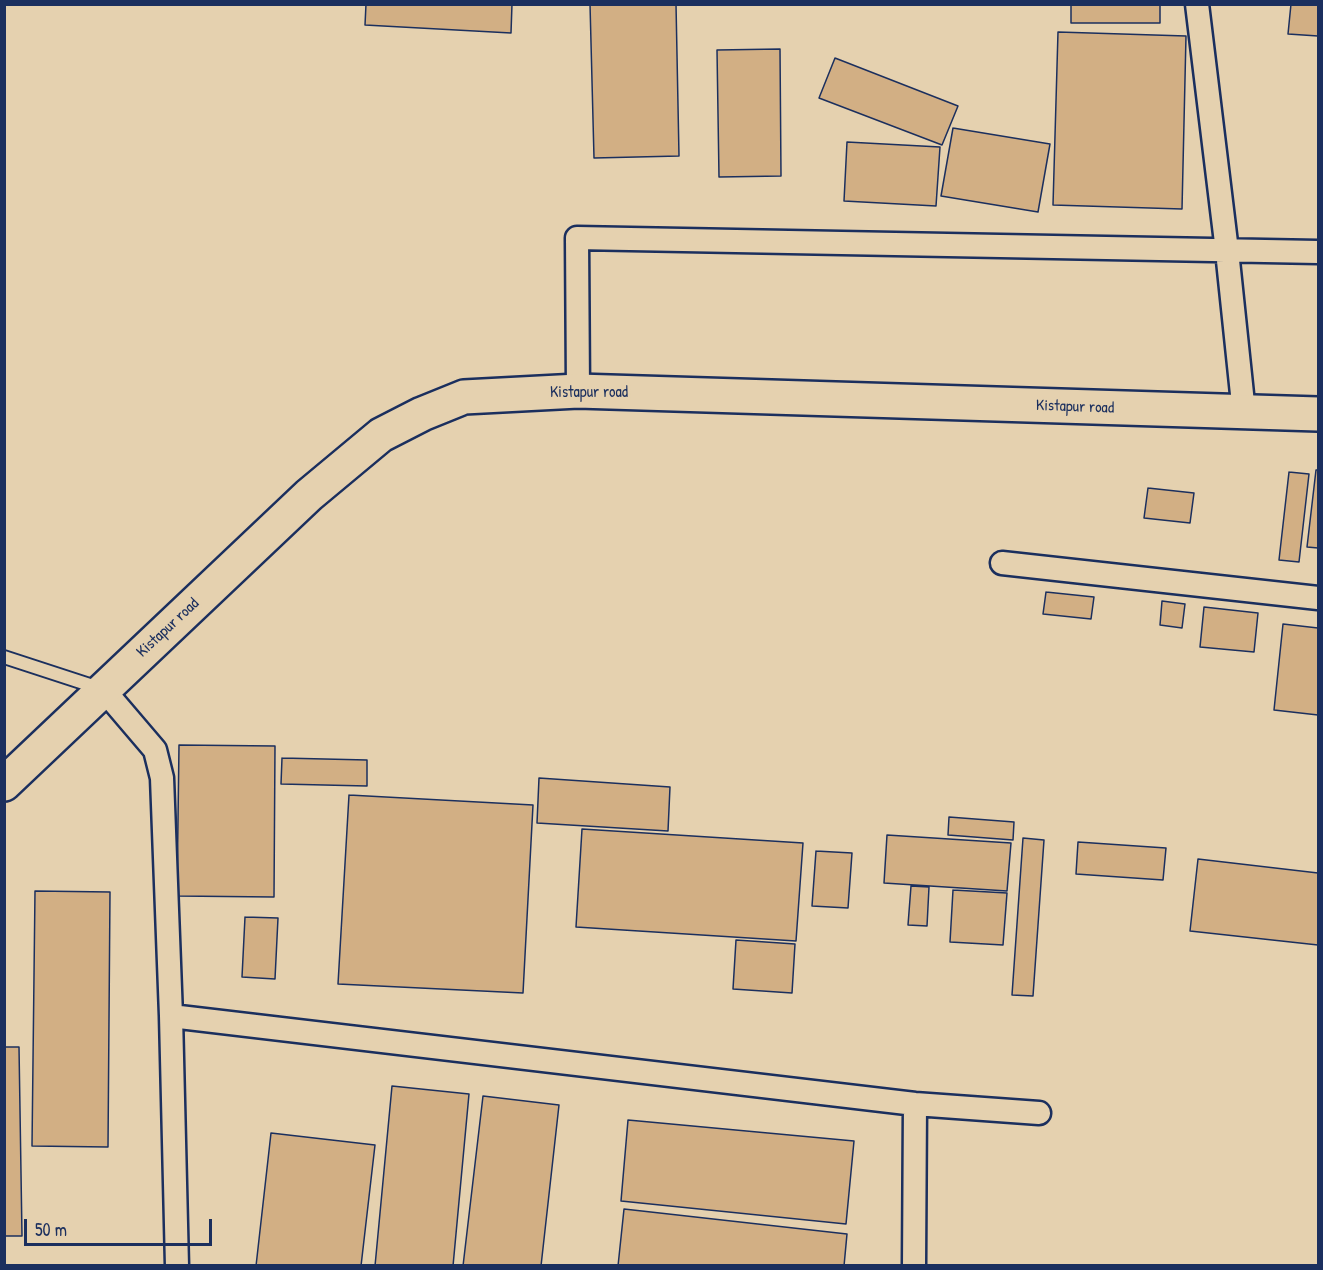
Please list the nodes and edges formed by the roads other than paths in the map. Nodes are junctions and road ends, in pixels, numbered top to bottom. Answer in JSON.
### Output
{"nodes":[{"id":1,"x":1197,"y":4,"type":"edge"},
{"id":2,"x":1227,"y":251,"type":"junction"},
{"id":3,"x":1318,"y":252,"type":"edge"},
{"id":4,"x":578,"y":391,"type":"junction"},
{"id":5,"x":1244,"y":413,"type":"junction"},
{"id":6,"x":1318,"y":414,"type":"edge"},
{"id":7,"x":1002,"y":563,"type":"dead end"},
{"id":8,"x":1318,"y":598,"type":"edge"},
{"id":9,"x":4,"y":657,"type":"edge"},
{"id":10,"x":103,"y":689,"type":"junction"},
{"id":11,"x":4,"y":784,"type":"edge"},
{"id":12,"x":171,"y":1016,"type":"junction"},
{"id":13,"x":915,"y":1104,"type":"junction"},
{"id":14,"x":1039,"y":1113,"type":"dead end"},
{"id":15,"x":177,"y":1266,"type":"edge"},
{"id":16,"x":914,"y":1266,"type":"edge"}],
"edges":[{"from":1,"to":2,"type":"street"},
{"from":2,"to":3,"type":"street"},
{"from":2,"to":4,"type":"street"},
{"from":2,"to":5,"type":"street"},
{"from":4,"to":5,"type":"main road","name":"Kistapur road"},
{"from":4,"to":10,"type":"main road","name":"Kistapur road"},
{"from":5,"to":6,"type":"main road","name":"Kistapur road"},
{"from":7,"to":8,"type":"street"},
{"from":9,"to":10,"type":"lane"},
{"from":10,"to":11,"type":"main road","name":"Kistapur road"},
{"from":10,"to":12,"type":"street"},
{"from":12,"to":13,"type":"street"},
{"from":12,"to":15,"type":"street"},
{"from":13,"to":14,"type":"street"},
{"from":13,"to":16,"type":"street"}]}
